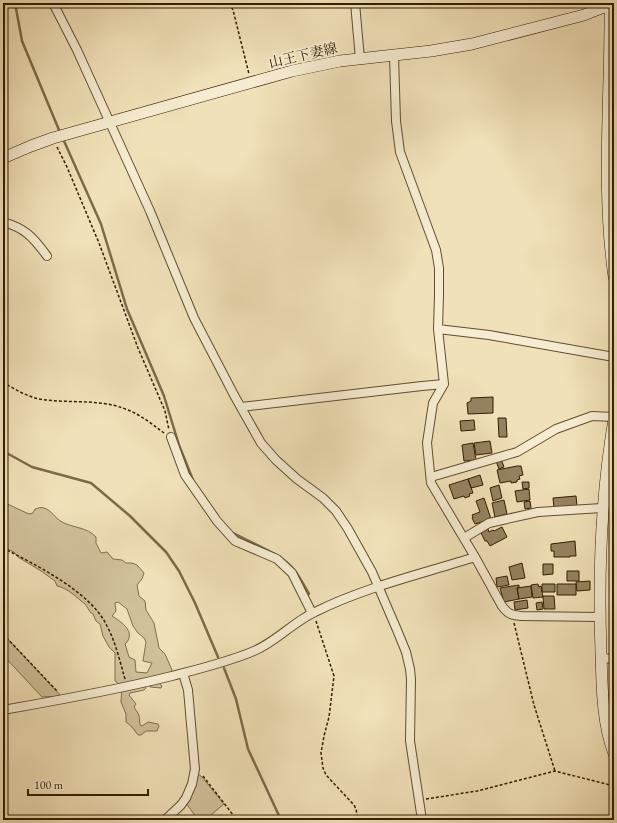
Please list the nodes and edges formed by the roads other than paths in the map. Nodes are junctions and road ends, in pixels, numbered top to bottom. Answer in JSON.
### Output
{"nodes":[{"id":1,"x":53,"y":3,"type":"edge"},
{"id":2,"x":354,"y":3,"type":"edge"},
{"id":3,"x":611,"y":4,"type":"edge"},
{"id":4,"x":394,"y":56,"type":"junction"},
{"id":5,"x":360,"y":59,"type":"junction"},
{"id":6,"x":110,"y":123,"type":"junction"},
{"id":7,"x":3,"y":158,"type":"edge"},
{"id":8,"x":3,"y":222,"type":"edge"},
{"id":9,"x":47,"y":256,"type":"dead end"},
{"id":10,"x":614,"y":277,"type":"edge"},
{"id":11,"x":438,"y":329,"type":"junction"},
{"id":12,"x":614,"y":357,"type":"edge"},
{"id":13,"x":444,"y":384,"type":"junction"},
{"id":14,"x":241,"y":407,"type":"junction"},
{"id":15,"x":614,"y":418,"type":"edge"},
{"id":16,"x":171,"y":438,"type":"road end"},
{"id":17,"x":431,"y":477,"type":"junction"},
{"id":18,"x":609,"y":482,"type":"edge"},
{"id":19,"x":602,"y":508,"type":"junction"},
{"id":20,"x":464,"y":538,"type":"junction"},
{"id":21,"x":475,"y":557,"type":"junction"},
{"id":22,"x":378,"y":587,"type":"junction"},
{"id":23,"x":312,"y":613,"type":"junction"},
{"id":24,"x":599,"y":617,"type":"junction"},
{"id":25,"x":601,"y":658,"type":"junction"},
{"id":26,"x":614,"y":658,"type":"edge"},
{"id":27,"x":183,"y":673,"type":"junction"},
{"id":28,"x":3,"y":710,"type":"edge"},
{"id":29,"x":614,"y":754,"type":"edge"},
{"id":30,"x":164,"y":820,"type":"edge"},
{"id":31,"x":422,"y":820,"type":"edge"}],
"edges":[{"from":1,"to":6,"type":"street"},
{"from":2,"to":5,"type":"street"},
{"from":3,"to":4,"type":"main road","name":"山王下妻線"},
{"from":3,"to":10,"type":"main road"},
{"from":4,"to":5,"type":"main road","name":"山王下妻線"},
{"from":4,"to":11,"type":"street"},
{"from":5,"to":6,"type":"main road","name":"山王下妻線"},
{"from":6,"to":7,"type":"main road","name":"山王下妻線"},
{"from":6,"to":14,"type":"street"},
{"from":8,"to":9,"type":"street"},
{"from":11,"to":12,"type":"street"},
{"from":11,"to":13,"type":"street"},
{"from":13,"to":14,"type":"street"},
{"from":13,"to":17,"type":"street"},
{"from":14,"to":22,"type":"street"},
{"from":15,"to":17,"type":"street"},
{"from":15,"to":18,"type":"main road"},
{"from":16,"to":23,"type":"street"},
{"from":17,"to":20,"type":"street"},
{"from":18,"to":19,"type":"main road"},
{"from":19,"to":20,"type":"street"},
{"from":19,"to":24,"type":"main road"},
{"from":20,"to":21,"type":"street"},
{"from":21,"to":22,"type":"street"},
{"from":21,"to":24,"type":"street"},
{"from":22,"to":23,"type":"street"},
{"from":22,"to":31,"type":"street"},
{"from":23,"to":27,"type":"street"},
{"from":24,"to":25,"type":"main road"},
{"from":25,"to":26,"type":"street"},
{"from":25,"to":29,"type":"main road"},
{"from":27,"to":28,"type":"street"},
{"from":27,"to":30,"type":"street"}]}
